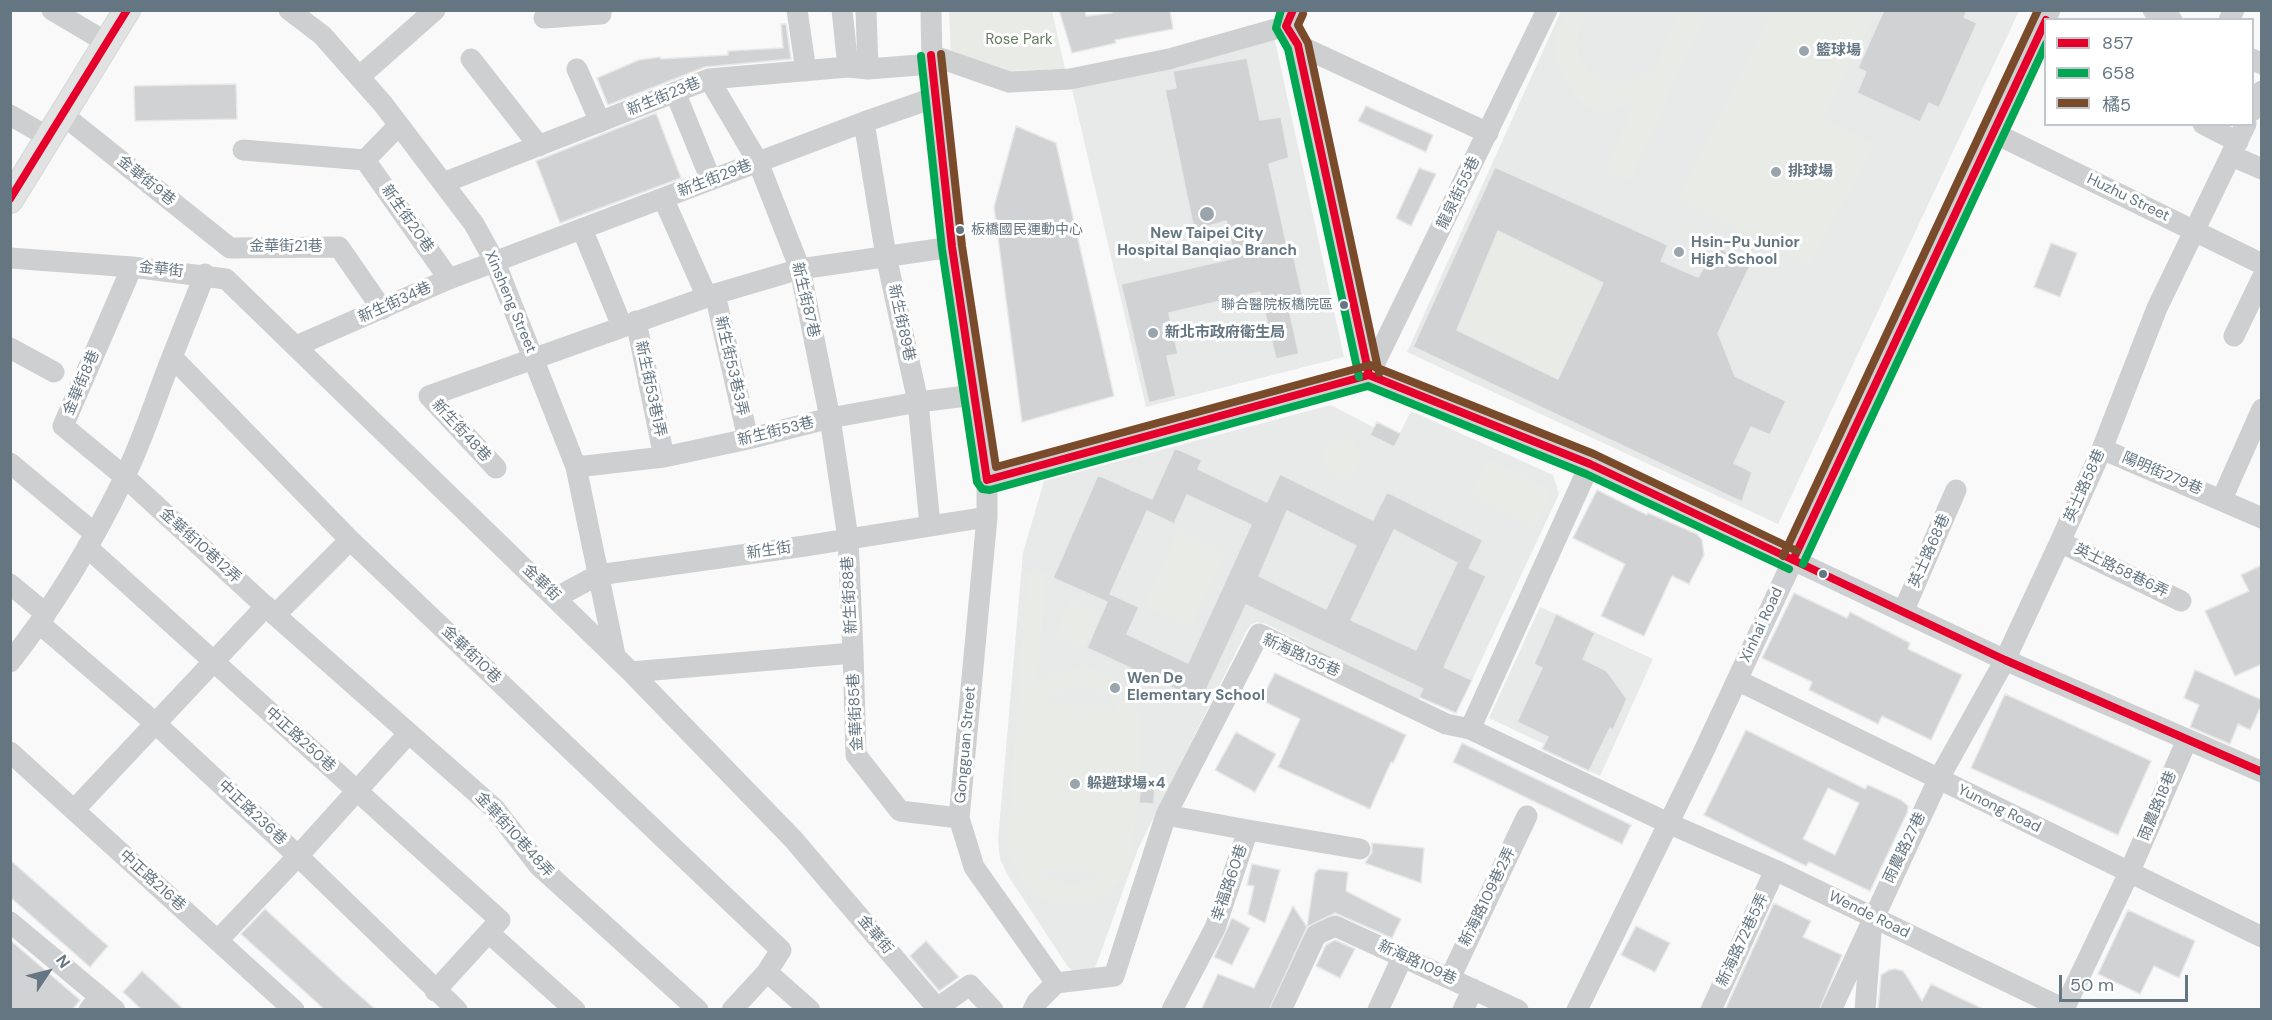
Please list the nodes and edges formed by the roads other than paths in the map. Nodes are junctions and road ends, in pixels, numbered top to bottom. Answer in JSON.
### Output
{"nodes":[{"id":1,"x":52,"y":10,"type":"edge"},
{"id":2,"x":127,"y":10,"type":"edge"},
{"id":3,"x":289,"y":10,"type":"edge"},
{"id":4,"x":435,"y":10,"type":"edge"},
{"id":5,"x":601,"y":10,"type":"edge"},
{"id":6,"x":797,"y":10,"type":"edge"},
{"id":7,"x":842,"y":10,"type":"edge"},
{"id":8,"x":866,"y":10,"type":"edge"},
{"id":9,"x":931,"y":10,"type":"edge"},
{"id":10,"x":1548,"y":10,"type":"edge"},
{"id":11,"x":2153,"y":10,"type":"edge"},
{"id":12,"x":544,"y":18,"type":"dead end"},
{"id":13,"x":1289,"y":18,"type":"edge"},
{"id":14,"x":2168,"y":18,"type":"edge"},
{"id":15,"x":106,"y":42,"type":"junction"},
{"id":16,"x":2040,"y":43,"type":"edge"},
{"id":17,"x":1298,"y":45,"type":"junction"},
{"id":18,"x":471,"y":59,"type":"dead end"},
{"id":19,"x":932,"y":59,"type":"junction"},
{"id":20,"x":858,"y":68,"type":"junction"},
{"id":21,"x":577,"y":69,"type":"dead end"},
{"id":22,"x":806,"y":70,"type":"junction"},
{"id":23,"x":359,"y":77,"type":"junction"},
{"id":24,"x":709,"y":79,"type":"junction"},
{"id":25,"x":2262,"y":91,"type":"edge"},
{"id":26,"x":675,"y":92,"type":"junction"},
{"id":27,"x":936,"y":97,"type":"junction"},
{"id":28,"x":2254,"y":109,"type":"edge"},
{"id":29,"x":62,"y":114,"type":"junction"},
{"id":30,"x":10,"y":116,"type":"edge"},
{"id":31,"x":600,"y":122,"type":"junction"},
{"id":32,"x":864,"y":122,"type":"junction"},
{"id":33,"x":399,"y":126,"type":"junction"},
{"id":34,"x":2207,"y":126,"type":"edge"},
{"id":35,"x":1488,"y":133,"type":"junction"},
{"id":36,"x":1994,"y":133,"type":"junction"},
{"id":37,"x":48,"y":137,"type":"junction"},
{"id":38,"x":2239,"y":141,"type":"edge"},
{"id":39,"x":538,"y":146,"type":"junction"},
{"id":40,"x":243,"y":150,"type":"dead end"},
{"id":41,"x":366,"y":160,"type":"junction"},
{"id":42,"x":758,"y":162,"type":"junction"},
{"id":43,"x":2262,"y":169,"type":"edge"},
{"id":44,"x":711,"y":180,"type":"junction"},
{"id":45,"x":443,"y":183,"type":"junction"},
{"id":46,"x":663,"y":198,"type":"junction"},
{"id":47,"x":10,"y":200,"type":"edge"},
{"id":48,"x":582,"y":229,"type":"junction"},
{"id":49,"x":2195,"y":232,"type":"junction"},
{"id":50,"x":952,"y":247,"type":"junction"},
{"id":51,"x":230,"y":248,"type":"junction"},
{"id":52,"x":886,"y":256,"type":"junction"},
{"id":53,"x":10,"y":258,"type":"edge"},
{"id":54,"x":495,"y":262,"type":"junction"},
{"id":55,"x":2262,"y":264,"type":"edge"},
{"id":56,"x":132,"y":267,"type":"junction"},
{"id":57,"x":800,"y":269,"type":"junction"},
{"id":58,"x":205,"y":274,"type":"junction"},
{"id":59,"x":2262,"y":278,"type":"edge"},
{"id":60,"x":226,"y":279,"type":"junction"},
{"id":61,"x":449,"y":279,"type":"junction"},
{"id":62,"x":711,"y":295,"type":"junction"},
{"id":63,"x":381,"y":309,"type":"junction"},
{"id":64,"x":629,"y":324,"type":"junction"},
{"id":65,"x":2234,"y":336,"type":"dead end"},
{"id":66,"x":296,"y":346,"type":"junction"},
{"id":67,"x":10,"y":348,"type":"edge"},
{"id":68,"x":172,"y":357,"type":"junction"},
{"id":69,"x":533,"y":358,"type":"junction"},
{"id":70,"x":54,"y":372,"type":"dead end"},
{"id":71,"x":1369,"y":375,"type":"junction"},
{"id":72,"x":975,"y":395,"type":"junction"},
{"id":73,"x":918,"y":402,"type":"junction"},
{"id":74,"x":2262,"y":409,"type":"edge"},
{"id":75,"x":830,"y":418,"type":"junction"},
{"id":76,"x":748,"y":439,"type":"junction"},
{"id":77,"x":2102,"y":449,"type":"junction"},
{"id":78,"x":664,"y":457,"type":"junction"},
{"id":79,"x":10,"y":463,"type":"edge"},
{"id":80,"x":1590,"y":464,"type":"junction"},
{"id":81,"x":576,"y":467,"type":"junction"},
{"id":82,"x":496,"y":468,"type":"dead end"},
{"id":83,"x":125,"y":477,"type":"junction"},
{"id":84,"x":987,"y":480,"type":"junction"},
{"id":85,"x":1956,"y":490,"type":"dead end"},
{"id":86,"x":2222,"y":499,"type":"junction"},
{"id":87,"x":987,"y":517,"type":"junction"},
{"id":88,"x":2262,"y":518,"type":"edge"},
{"id":89,"x":930,"y":525,"type":"junction"},
{"id":90,"x":848,"y":538,"type":"junction"},
{"id":91,"x":91,"y":540,"type":"junction"},
{"id":92,"x":350,"y":540,"type":"junction"},
{"id":93,"x":2061,"y":542,"type":"junction"},
{"id":94,"x":1793,"y":560,"type":"junction"},
{"id":95,"x":598,"y":575,"type":"junction"},
{"id":96,"x":10,"y":584,"type":"edge"},
{"id":97,"x":555,"y":598,"type":"junction"},
{"id":98,"x":2181,"y":601,"type":"dead end"},
{"id":99,"x":271,"y":610,"type":"junction"},
{"id":100,"x":1903,"y":612,"type":"junction"},
{"id":101,"x":43,"y":619,"type":"junction"},
{"id":102,"x":853,"y":653,"type":"junction"},
{"id":103,"x":615,"y":655,"type":"junction"},
{"id":104,"x":2005,"y":660,"type":"junction"},
{"id":105,"x":10,"y":662,"type":"edge"},
{"id":106,"x":214,"y":662,"type":"junction"},
{"id":107,"x":631,"y":672,"type":"junction"},
{"id":108,"x":1737,"y":680,"type":"junction"},
{"id":109,"x":155,"y":723,"type":"junction"},
{"id":110,"x":1470,"y":729,"type":"junction"},
{"id":111,"x":409,"y":733,"type":"junction"},
{"id":112,"x":2187,"y":740,"type":"junction"},
{"id":113,"x":10,"y":752,"type":"edge"},
{"id":114,"x":2262,"y":772,"type":"edge"},
{"id":115,"x":1938,"y":780,"type":"junction"},
{"id":116,"x":356,"y":790,"type":"junction"},
{"id":117,"x":74,"y":810,"type":"junction"},
{"id":118,"x":1166,"y":815,"type":"junction"},
{"id":119,"x":1527,"y":816,"type":"dead end"},
{"id":120,"x":960,"y":818,"type":"junction"},
{"id":121,"x":1670,"y":824,"type":"junction"},
{"id":122,"x":1248,"y":830,"type":"junction"},
{"id":123,"x":1360,"y":849,"type":"dead end"},
{"id":124,"x":298,"y":856,"type":"junction"},
{"id":125,"x":1775,"y":870,"type":"junction"},
{"id":126,"x":2129,"y":873,"type":"junction"},
{"id":127,"x":1873,"y":917,"type":"junction"},
{"id":128,"x":10,"y":922,"type":"edge"},
{"id":129,"x":489,"y":933,"type":"junction"},
{"id":130,"x":2262,"y":937,"type":"edge"},
{"id":131,"x":218,"y":940,"type":"junction"},
{"id":132,"x":1403,"y":956,"type":"junction"},
{"id":133,"x":767,"y":972,"type":"junction"},
{"id":134,"x":1449,"y":978,"type":"junction"},
{"id":135,"x":1056,"y":983,"type":"junction"},
{"id":136,"x":1473,"y":988,"type":"junction"},
{"id":137,"x":435,"y":991,"type":"junction"},
{"id":138,"x":101,"y":1005,"type":"edge"},
{"id":139,"x":2065,"y":1009,"type":"edge"},
{"id":140,"x":294,"y":1010,"type":"edge"},
{"id":141,"x":457,"y":1010,"type":"edge"},
{"id":142,"x":575,"y":1010,"type":"edge"},
{"id":143,"x":698,"y":1010,"type":"edge"},
{"id":144,"x":732,"y":1010,"type":"edge"},
{"id":145,"x":810,"y":1010,"type":"edge"},
{"id":146,"x":993,"y":1010,"type":"edge"},
{"id":147,"x":1033,"y":1010,"type":"edge"},
{"id":148,"x":1172,"y":1010,"type":"edge"},
{"id":149,"x":1281,"y":1010,"type":"edge"},
{"id":150,"x":1378,"y":1010,"type":"edge"},
{"id":151,"x":1463,"y":1010,"type":"edge"},
{"id":152,"x":1518,"y":1010,"type":"edge"},
{"id":153,"x":1577,"y":1010,"type":"edge"},
{"id":154,"x":1711,"y":1010,"type":"edge"},
{"id":155,"x":1831,"y":1010,"type":"edge"},
{"id":156,"x":1865,"y":1010,"type":"edge"}],
"edges":[{"from":1,"to":15,"type":"street"},
{"from":2,"to":15,"type":"main road"},
{"from":3,"to":23,"type":"street","name":"Xinsheng Street"},
{"from":4,"to":23,"type":"street"},
{"from":5,"to":12,"type":"street"},
{"from":6,"to":22,"type":"street"},
{"from":7,"to":20,"type":"street"},
{"from":8,"to":20,"type":"street"},
{"from":9,"to":19,"type":"street","name":"Gongguan Street"},
{"from":10,"to":35,"type":"street","name":"龍泉街55巷"},
{"from":11,"to":14,"type":"street"},
{"from":13,"to":17,"type":"street"},
{"from":13,"to":19,"type":"street"},
{"from":15,"to":29,"type":"main road"},
{"from":16,"to":36,"type":"street","name":"Xinhai Road"},
{"from":17,"to":35,"type":"street"},
{"from":17,"to":71,"type":"street"},
{"from":18,"to":39,"type":"street"},
{"from":19,"to":20,"type":"street","name":"新生街23巷"},
{"from":19,"to":27,"type":"street","name":"Gongguan Street"},
{"from":20,"to":22,"type":"street","name":"新生街23巷"},
{"from":21,"to":31,"type":"street"},
{"from":22,"to":24,"type":"street","name":"新生街23巷"},
{"from":23,"to":33,"type":"street","name":"Xinsheng Street"},
{"from":24,"to":26,"type":"street","name":"新生街23巷"},
{"from":24,"to":42,"type":"street","name":"新生街87巷"},
{"from":25,"to":28,"type":"street"},
{"from":26,"to":31,"type":"street","name":"新生街23巷"},
{"from":26,"to":44,"type":"street"},
{"from":27,"to":32,"type":"street","name":"新生街29巷"},
{"from":27,"to":50,"type":"street","name":"Gongguan Street"},
{"from":29,"to":37,"type":"main road"},
{"from":29,"to":51,"type":"street","name":"金華街9巷"},
{"from":30,"to":37,"type":"street"},
{"from":31,"to":39,"type":"street","name":"新生街23巷"},
{"from":32,"to":42,"type":"street","name":"新生街29巷"},
{"from":32,"to":52,"type":"street","name":"新生街89巷"},
{"from":33,"to":41,"type":"street"},
{"from":33,"to":45,"type":"street","name":"Xinsheng Street"},
{"from":34,"to":38,"type":"street"},
{"from":35,"to":71,"type":"street","name":"龍泉街55巷"},
{"from":36,"to":49,"type":"street","name":"Huzhu Street"},
{"from":36,"to":94,"type":"street","name":"Xinhai Road"},
{"from":37,"to":47,"type":"main road"},
{"from":38,"to":43,"type":"street"},
{"from":38,"to":49,"type":"street","name":"英士路58巷"},
{"from":39,"to":45,"type":"street","name":"新生街23巷"},
{"from":40,"to":41,"type":"street"},
{"from":41,"to":61,"type":"street","name":"新生街20巷"},
{"from":42,"to":44,"type":"street","name":"新生街29巷"},
{"from":42,"to":57,"type":"street","name":"新生街87巷"},
{"from":44,"to":46,"type":"street","name":"新生街29巷"},
{"from":45,"to":54,"type":"street","name":"Xinsheng Street"},
{"from":46,"to":48,"type":"street","name":"新生街29巷"},
{"from":46,"to":62,"type":"street","name":"新生街53巷3弄"},
{"from":48,"to":54,"type":"street","name":"新生街29巷"},
{"from":48,"to":64,"type":"street","name":"新生街53巷1弄"},
{"from":49,"to":55,"type":"street","name":"Huzhu Street"},
{"from":49,"to":77,"type":"street","name":"英士路58巷"},
{"from":50,"to":52,"type":"street"},
{"from":50,"to":72,"type":"street","name":"Gongguan Street"},
{"from":51,"to":60,"type":"street"},
{"from":51,"to":63,"type":"street","name":"金華街21巷"},
{"from":52,"to":57,"type":"street"},
{"from":52,"to":73,"type":"street","name":"新生街89巷"},
{"from":53,"to":56,"type":"street","name":"金華街"},
{"from":54,"to":61,"type":"street","name":"新生街34巷"},
{"from":54,"to":69,"type":"street","name":"Xinsheng Street"},
{"from":56,"to":58,"type":"street","name":"金華街"},
{"from":56,"to":83,"type":"street","name":"金華街8巷"},
{"from":57,"to":62,"type":"street"},
{"from":57,"to":75,"type":"street","name":"新生街87巷"},
{"from":58,"to":60,"type":"street","name":"金華街"},
{"from":58,"to":68,"type":"street"},
{"from":59,"to":65,"type":"street"},
{"from":60,"to":66,"type":"street","name":"金華街"},
{"from":61,"to":63,"type":"street","name":"新生街34巷"},
{"from":62,"to":64,"type":"street"},
{"from":62,"to":76,"type":"street","name":"新生街53巷3弄"},
{"from":63,"to":66,"type":"street","name":"新生街34巷"},
{"from":64,"to":69,"type":"street"},
{"from":64,"to":78,"type":"street","name":"新生街53巷1弄"},
{"from":66,"to":97,"type":"street","name":"金華街"},
{"from":67,"to":70,"type":"street"},
{"from":68,"to":83,"type":"street"},
{"from":68,"to":92,"type":"street","name":"金華街10巷"},
{"from":69,"to":81,"type":"street","name":"Xinsheng Street"},
{"from":69,"to":82,"type":"street","name":"新生街48巷"},
{"from":71,"to":80,"type":"street"},
{"from":71,"to":84,"type":"street"},
{"from":72,"to":73,"type":"street","name":"新生街53巷"},
{"from":72,"to":84,"type":"street","name":"Gongguan Street"},
{"from":73,"to":75,"type":"street","name":"新生街53巷"},
{"from":73,"to":89,"type":"street","name":"新生街89巷"},
{"from":74,"to":86,"type":"street","name":"陽明街279巷"},
{"from":75,"to":76,"type":"street","name":"新生街53巷"},
{"from":75,"to":90,"type":"street","name":"新生街87巷"},
{"from":76,"to":78,"type":"street","name":"新生街53巷"},
{"from":77,"to":86,"type":"street","name":"陽明街279巷"},
{"from":77,"to":93,"type":"street","name":"英士路58巷"},
{"from":78,"to":81,"type":"street","name":"新生街53巷"},
{"from":79,"to":91,"type":"street","name":"中正路250巷"},
{"from":80,"to":94,"type":"street"},
{"from":80,"to":110,"type":"street"},
{"from":81,"to":95,"type":"street","name":"Xinsheng Street"},
{"from":83,"to":91,"type":"street"},
{"from":83,"to":99,"type":"street","name":"金華街10巷12弄"},
{"from":84,"to":87,"type":"street","name":"Gongguan Street"},
{"from":85,"to":100,"type":"street","name":"英士路68巷"},
{"from":86,"to":88,"type":"street","name":"陽明街279巷"},
{"from":87,"to":89,"type":"street","name":"新生街"},
{"from":87,"to":120,"type":"street","name":"Gongguan Street"},
{"from":89,"to":90,"type":"street","name":"新生街"},
{"from":90,"to":95,"type":"street","name":"新生街"},
{"from":90,"to":102,"type":"street","name":"新生街88巷"},
{"from":91,"to":101,"type":"street"},
{"from":91,"to":106,"type":"street","name":"中正路250巷"},
{"from":92,"to":99,"type":"street"},
{"from":92,"to":133,"type":"street","name":"金華街10巷"},
{"from":93,"to":98,"type":"street","name":"英士路58巷6弄"},
{"from":93,"to":104,"type":"street","name":"英士路58巷"},
{"from":94,"to":100,"type":"street"},
{"from":94,"to":108,"type":"street","name":"Xinhai Road"},
{"from":95,"to":97,"type":"street","name":"新生街"},
{"from":95,"to":103,"type":"street","name":"Xinsheng Street"},
{"from":96,"to":101,"type":"street","name":"中正路236巷"},
{"from":97,"to":103,"type":"street","name":"金華街"},
{"from":99,"to":106,"type":"street"},
{"from":99,"to":111,"type":"street","name":"金華街10巷48弄"},
{"from":100,"to":104,"type":"street"},
{"from":101,"to":105,"type":"street"},
{"from":101,"to":109,"type":"street","name":"中正路236巷"},
{"from":102,"to":107,"type":"street","name":"金華街85巷"},
{"from":102,"to":120,"type":"street","name":"金華街85巷"},
{"from":103,"to":107,"type":"street","name":"金華街"},
{"from":104,"to":112,"type":"street"},
{"from":104,"to":115,"type":"street","name":"英士路58巷"},
{"from":106,"to":109,"type":"street"},
{"from":106,"to":116,"type":"street","name":"中正路250巷"},
{"from":107,"to":146,"type":"street","name":"金華街"},
{"from":108,"to":115,"type":"street","name":"Yunong Road"},
{"from":108,"to":121,"type":"street","name":"Xinhai Road"},
{"from":109,"to":117,"type":"street"},
{"from":109,"to":124,"type":"street","name":"中正路236巷"},
{"from":110,"to":118,"type":"street","name":"新海路135巷"},
{"from":110,"to":121,"type":"street","name":"新海路135巷"},
{"from":111,"to":116,"type":"street"},
{"from":111,"to":143,"type":"street","name":"金華街10巷48弄"},
{"from":112,"to":114,"type":"street"},
{"from":112,"to":126,"type":"street","name":"雨農路18巷"},
{"from":113,"to":117,"type":"street","name":"中正路216巷"},
{"from":115,"to":126,"type":"street","name":"Yunong Road"},
{"from":115,"to":127,"type":"street","name":"雨農路27巷"},
{"from":116,"to":124,"type":"street"},
{"from":116,"to":129,"type":"street","name":"中正路250巷"},
{"from":117,"to":131,"type":"street","name":"中正路216巷"},
{"from":118,"to":122,"type":"street","name":"幸福路60巷"},
{"from":118,"to":135,"type":"street","name":"新海路135巷"},
{"from":119,"to":134,"type":"street","name":"新海路109巷2弄"},
{"from":120,"to":135,"type":"street","name":"Gongguan Street"},
{"from":121,"to":125,"type":"street","name":"Wende Road"},
{"from":121,"to":153,"type":"street","name":"Xinhai Road"},
{"from":122,"to":123,"type":"street"},
{"from":122,"to":148,"type":"street","name":"幸福路60巷"},
{"from":124,"to":131,"type":"street"},
{"from":124,"to":137,"type":"street","name":"中正路236巷"},
{"from":125,"to":127,"type":"street","name":"Wende Road"},
{"from":125,"to":154,"type":"street","name":"新海路72巷5弄"},
{"from":126,"to":130,"type":"street","name":"Yunong Road"},
{"from":126,"to":139,"type":"street","name":"雨農路18巷"},
{"from":127,"to":139,"type":"street","name":"Wende Road"},
{"from":127,"to":155,"type":"street","name":"雨農路27巷"},
{"from":127,"to":156,"type":"street"},
{"from":128,"to":138,"type":"street"},
{"from":129,"to":137,"type":"street"},
{"from":129,"to":142,"type":"street"},
{"from":131,"to":140,"type":"street","name":"中正路216巷"},
{"from":132,"to":134,"type":"street","name":"新海路109巷"},
{"from":132,"to":149,"type":"street","name":"新海路109巷"},
{"from":132,"to":150,"type":"street"},
{"from":133,"to":144,"type":"street"},
{"from":133,"to":145,"type":"street"},
{"from":134,"to":136,"type":"street","name":"新海路109巷"},
{"from":135,"to":147,"type":"street"},
{"from":136,"to":151,"type":"street"},
{"from":136,"to":152,"type":"street","name":"新海路109巷"},
{"from":137,"to":141,"type":"street","name":"中正路236巷"}]}
